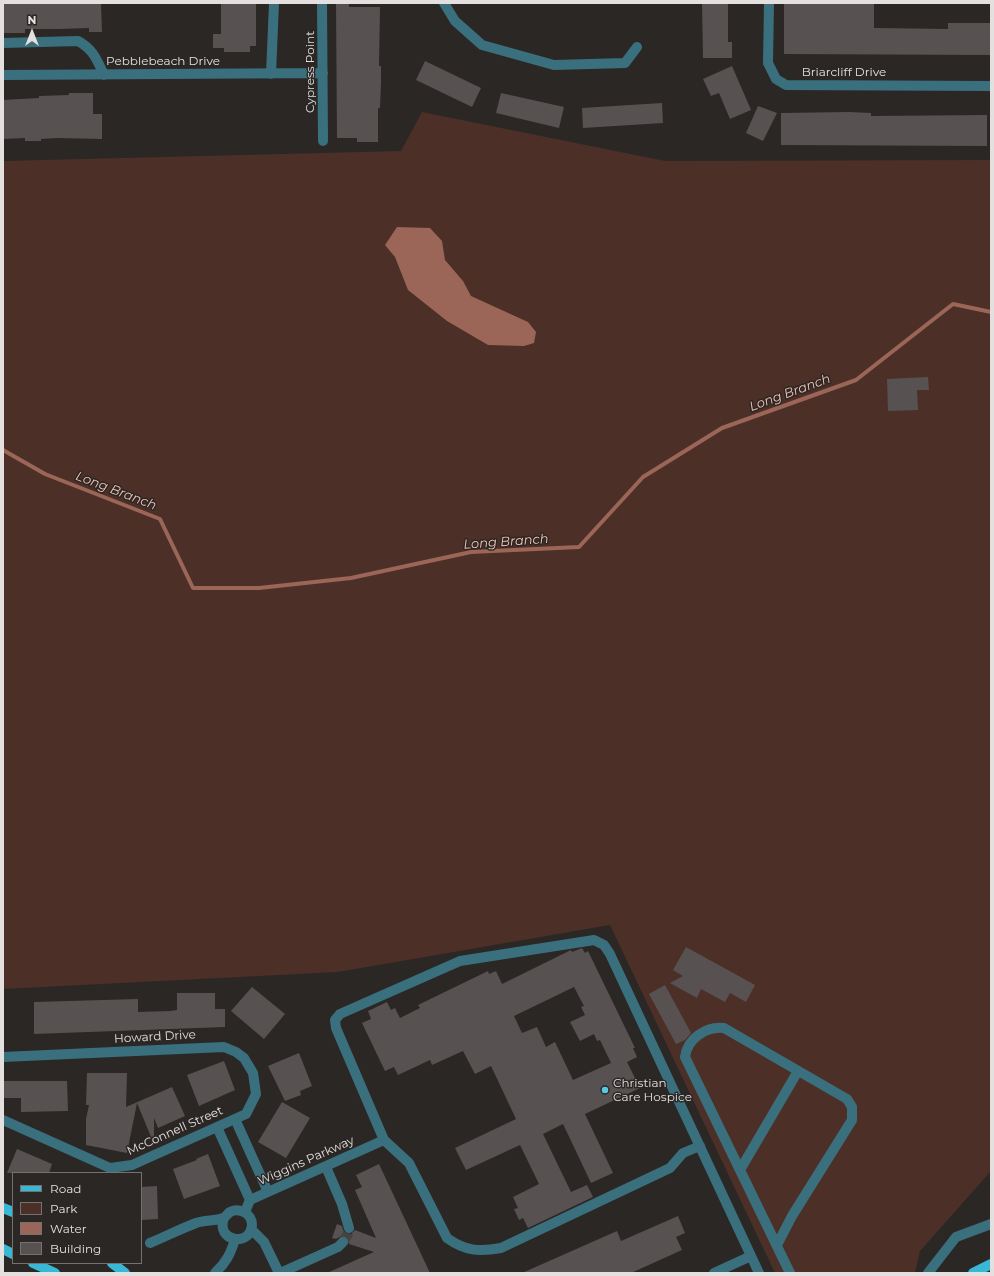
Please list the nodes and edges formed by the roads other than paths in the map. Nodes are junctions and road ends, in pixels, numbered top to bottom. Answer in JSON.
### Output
{"nodes":[{"id":1,"x":274,"y":3,"type":"edge"},
{"id":2,"x":322,"y":3,"type":"edge"},
{"id":3,"x":444,"y":3,"type":"edge"},
{"id":4,"x":769,"y":3,"type":"edge"},
{"id":5,"x":3,"y":43,"type":"edge"},
{"id":6,"x":637,"y":47,"type":"dead end"},
{"id":7,"x":323,"y":73,"type":"junction"},
{"id":8,"x":271,"y":74,"type":"junction"},
{"id":9,"x":3,"y":75,"type":"edge"},
{"id":10,"x":104,"y":75,"type":"junction"},
{"id":11,"x":991,"y":86,"type":"edge"},
{"id":12,"x":323,"y":141,"type":"dead end"},
{"id":13,"x":3,"y":1057,"type":"edge"},
{"id":14,"x":798,"y":1071,"type":"junction"},
{"id":15,"x":246,"y":1114,"type":"joint"},
{"id":16,"x":235,"y":1119,"type":"junction"},
{"id":17,"x":3,"y":1120,"type":"edge"},
{"id":18,"x":217,"y":1127,"type":"junction"},
{"id":19,"x":384,"y":1140,"type":"junction"},
{"id":20,"x":700,"y":1146,"type":"junction"},
{"id":21,"x":326,"y":1167,"type":"junction"},
{"id":22,"x":740,"y":1170,"type":"junction"},
{"id":23,"x":268,"y":1192,"type":"junction"},
{"id":24,"x":250,"y":1200,"type":"junction"},
{"id":25,"x":245,"y":1212,"type":"junction"},
{"id":26,"x":224,"y":1218,"type":"junction"},
{"id":27,"x":991,"y":1224,"type":"edge"},
{"id":28,"x":349,"y":1228,"type":"tunnel mouth"},
{"id":29,"x":251,"y":1229,"type":"junction"},
{"id":30,"x":236,"y":1239,"type":"junction"},
{"id":31,"x":343,"y":1242,"type":"tunnel mouth"},
{"id":32,"x":150,"y":1243,"type":"dead end"},
{"id":33,"x":776,"y":1245,"type":"junction"},
{"id":34,"x":3,"y":1249,"type":"edge"},
{"id":35,"x":12,"y":1254,"type":"edge"},
{"id":36,"x":751,"y":1256,"type":"junction"},
{"id":37,"x":35,"y":1264,"type":"edge"},
{"id":38,"x":113,"y":1264,"type":"edge"},
{"id":39,"x":991,"y":1264,"type":"edge"},
{"id":40,"x":734,"y":1269,"type":"edge"},
{"id":41,"x":55,"y":1273,"type":"edge"},
{"id":42,"x":125,"y":1273,"type":"edge"},
{"id":43,"x":215,"y":1273,"type":"edge"},
{"id":44,"x":279,"y":1273,"type":"edge"},
{"id":45,"x":714,"y":1273,"type":"edge"},
{"id":46,"x":759,"y":1273,"type":"edge"},
{"id":47,"x":790,"y":1273,"type":"edge"},
{"id":48,"x":928,"y":1273,"type":"edge"},
{"id":49,"x":973,"y":1273,"type":"edge"}],
"edges":[{"from":1,"to":8,"type":"street"},
{"from":2,"to":7,"type":"street","name":"Cypress Point"},
{"from":3,"to":6,"type":"street"},
{"from":4,"to":11,"type":"street","name":"Briarcliff Drive"},
{"from":5,"to":10,"type":"street"},
{"from":7,"to":8,"type":"street","name":"Pebblebeach Drive"},
{"from":7,"to":12,"type":"street","name":"Cypress Point"},
{"from":8,"to":10,"type":"street","name":"Pebblebeach Drive"},
{"from":9,"to":10,"type":"street","name":"Pebblebeach Drive"},
{"from":13,"to":15,"type":"street","name":"Howard Drive"},
{"from":14,"to":22,"type":"street"},
{"from":14,"to":22,"type":"street"},
{"from":14,"to":33,"type":"street"},
{"from":15,"to":16,"type":"street","name":"McConnell Street"},
{"from":16,"to":18,"type":"street","name":"McConnell Street"},
{"from":16,"to":23,"type":"street"},
{"from":17,"to":18,"type":"street","name":"McConnell Street"},
{"from":18,"to":24,"type":"street"},
{"from":19,"to":20,"type":"street"},
{"from":19,"to":20,"type":"street"},
{"from":19,"to":21,"type":"street","name":"Wiggins Parkway"},
{"from":20,"to":36,"type":"street"},
{"from":21,"to":23,"type":"street","name":"Wiggins Parkway"},
{"from":21,"to":28,"type":"street"},
{"from":22,"to":33,"type":"street"},
{"from":23,"to":24,"type":"street","name":"Wiggins Parkway"},
{"from":24,"to":25,"type":"street","name":"Wiggins Parkway"},
{"from":25,"to":26,"type":"street"},
{"from":25,"to":29,"type":"street"},
{"from":26,"to":30,"type":"street"},
{"from":26,"to":32,"type":"street"},
{"from":27,"to":48,"type":"street"},
{"from":29,"to":30,"type":"street"},
{"from":29,"to":44,"type":"street"},
{"from":30,"to":43,"type":"street"},
{"from":31,"to":44,"type":"street"},
{"from":33,"to":47,"type":"street"},
{"from":34,"to":35,"type":"main road"},
{"from":36,"to":40,"type":"street"},
{"from":36,"to":46,"type":"street"},
{"from":37,"to":41,"type":"main road"},
{"from":38,"to":42,"type":"main road"},
{"from":39,"to":49,"type":"main road"},
{"from":40,"to":45,"type":"street"}]}
